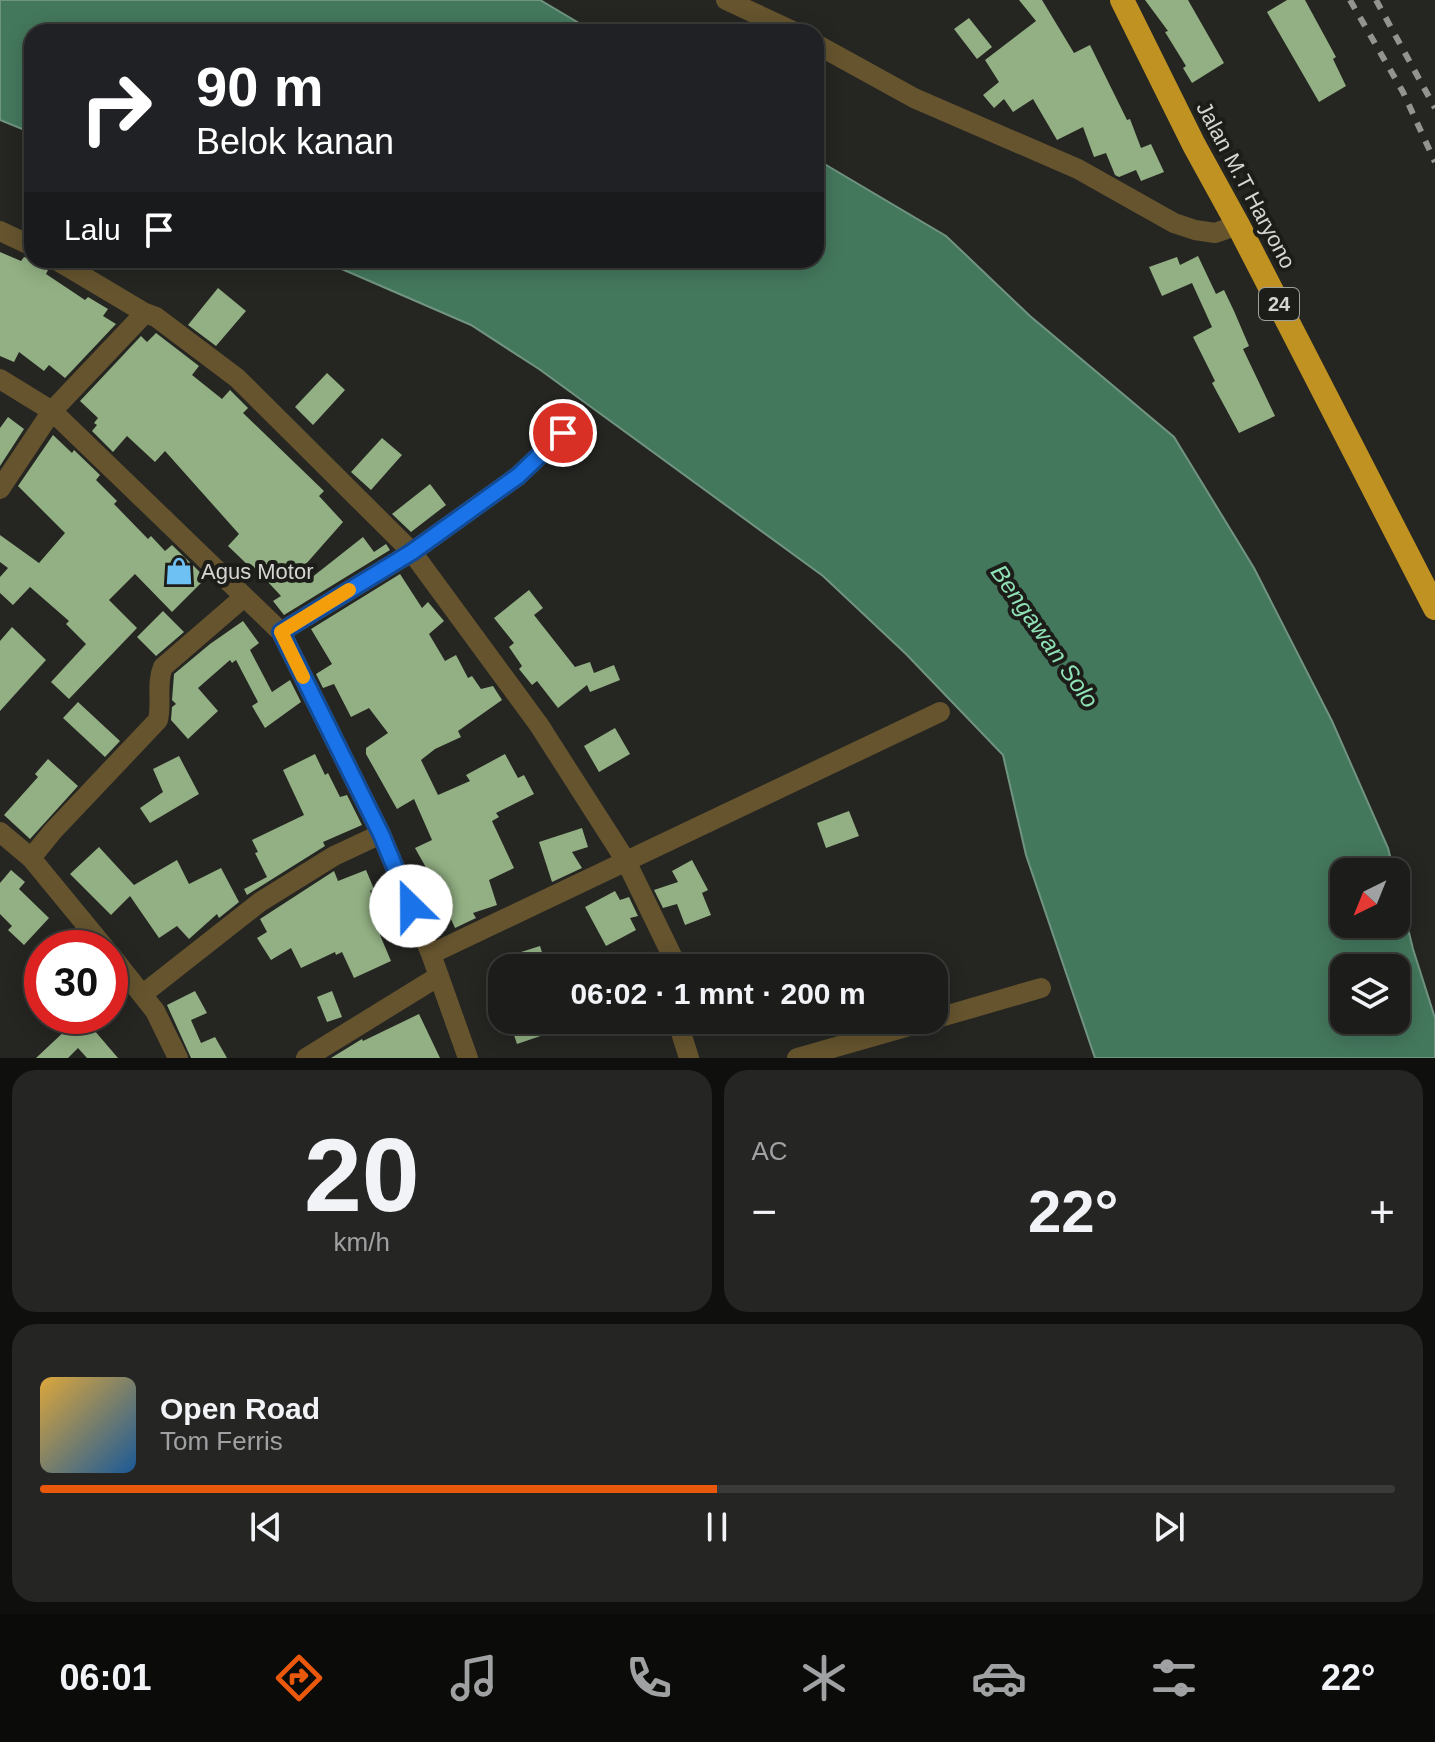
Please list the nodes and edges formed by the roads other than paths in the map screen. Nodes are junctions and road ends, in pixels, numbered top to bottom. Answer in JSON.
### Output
{"nodes":[{"id":1,"x":726,"y":0,"type":"edge"},
{"id":2,"x":1122,"y":0,"type":"edge"},
{"id":3,"x":778,"y":24,"type":"edge"},
{"id":4,"x":824,"y":48,"type":"edge"},
{"id":5,"x":1238,"y":225,"type":"junction"},
{"id":6,"x":0,"y":231,"type":"edge"},
{"id":7,"x":24,"y":242,"type":"edge"},
{"id":8,"x":69,"y":268,"type":"edge"},
{"id":9,"x":145,"y":313,"type":"junction"},
{"id":10,"x":0,"y":379,"type":"edge"},
{"id":11,"x":52,"y":411,"type":"junction"},
{"id":12,"x":563,"y":433,"type":"dead end"},
{"id":13,"x":0,"y":489,"type":"edge"},
{"id":14,"x":412,"y":552,"type":"junction"},
{"id":15,"x":244,"y":597,"type":"junction"},
{"id":16,"x":1435,"y":608,"type":"edge"},
{"id":17,"x":281,"y":632,"type":"junction"},
{"id":18,"x":940,"y":712,"type":"dead end"},
{"id":19,"x":0,"y":832,"type":"edge"},
{"id":20,"x":381,"y":834,"type":"junction"},
{"id":21,"x":31,"y":858,"type":"junction"},
{"id":22,"x":626,"y":861,"type":"junction"},
{"id":23,"x":90,"y":930,"type":"edge"},
{"id":24,"x":431,"y":954,"type":"junction"},
{"id":25,"x":671,"y":954,"type":"edge"},
{"id":26,"x":128,"y":976,"type":"edge"},
{"id":27,"x":439,"y":976,"type":"junction"},
{"id":28,"x":1041,"y":988,"type":"dead end"},
{"id":29,"x":143,"y":994,"type":"junction"},
{"id":30,"x":948,"y":1015,"type":"edge"},
{"id":31,"x":681,"y":1034,"type":"edge"},
{"id":32,"x":882,"y":1034,"type":"edge"},
{"id":33,"x":176,"y":1057,"type":"edge"},
{"id":34,"x":306,"y":1058,"type":"edge"},
{"id":35,"x":468,"y":1058,"type":"edge"},
{"id":36,"x":689,"y":1058,"type":"edge"},
{"id":37,"x":797,"y":1058,"type":"edge"}],
"edges":[{"from":1,"to":3,"type":"street"},
{"from":2,"to":5,"type":"highway","name":"Jalan M.T Haryono","number":"24"},
{"from":4,"to":5,"type":"street"},
{"from":5,"to":16,"type":"highway","name":"Jalan M.T Haryono","number":"24"},
{"from":6,"to":7,"type":"street"},
{"from":8,"to":9,"type":"street"},
{"from":9,"to":11,"type":"street"},
{"from":9,"to":14,"type":"street"},
{"from":10,"to":11,"type":"street"},
{"from":11,"to":13,"type":"street"},
{"from":11,"to":15,"type":"street"},
{"from":12,"to":14,"type":"street"},
{"from":14,"to":17,"type":"street"},
{"from":14,"to":22,"type":"street"},
{"from":15,"to":17,"type":"street"},
{"from":15,"to":21,"type":"street"},
{"from":17,"to":20,"type":"street"},
{"from":18,"to":22,"type":"street"},
{"from":19,"to":21,"type":"street"},
{"from":20,"to":24,"type":"street"},
{"from":20,"to":29,"type":"street"},
{"from":21,"to":23,"type":"street"},
{"from":22,"to":24,"type":"street"},
{"from":22,"to":25,"type":"street"},
{"from":24,"to":27,"type":"street"},
{"from":26,"to":29,"type":"street"},
{"from":27,"to":34,"type":"street"},
{"from":27,"to":35,"type":"street"},
{"from":28,"to":30,"type":"street"},
{"from":29,"to":33,"type":"street"},
{"from":31,"to":36,"type":"street"},
{"from":32,"to":37,"type":"street"}]}
